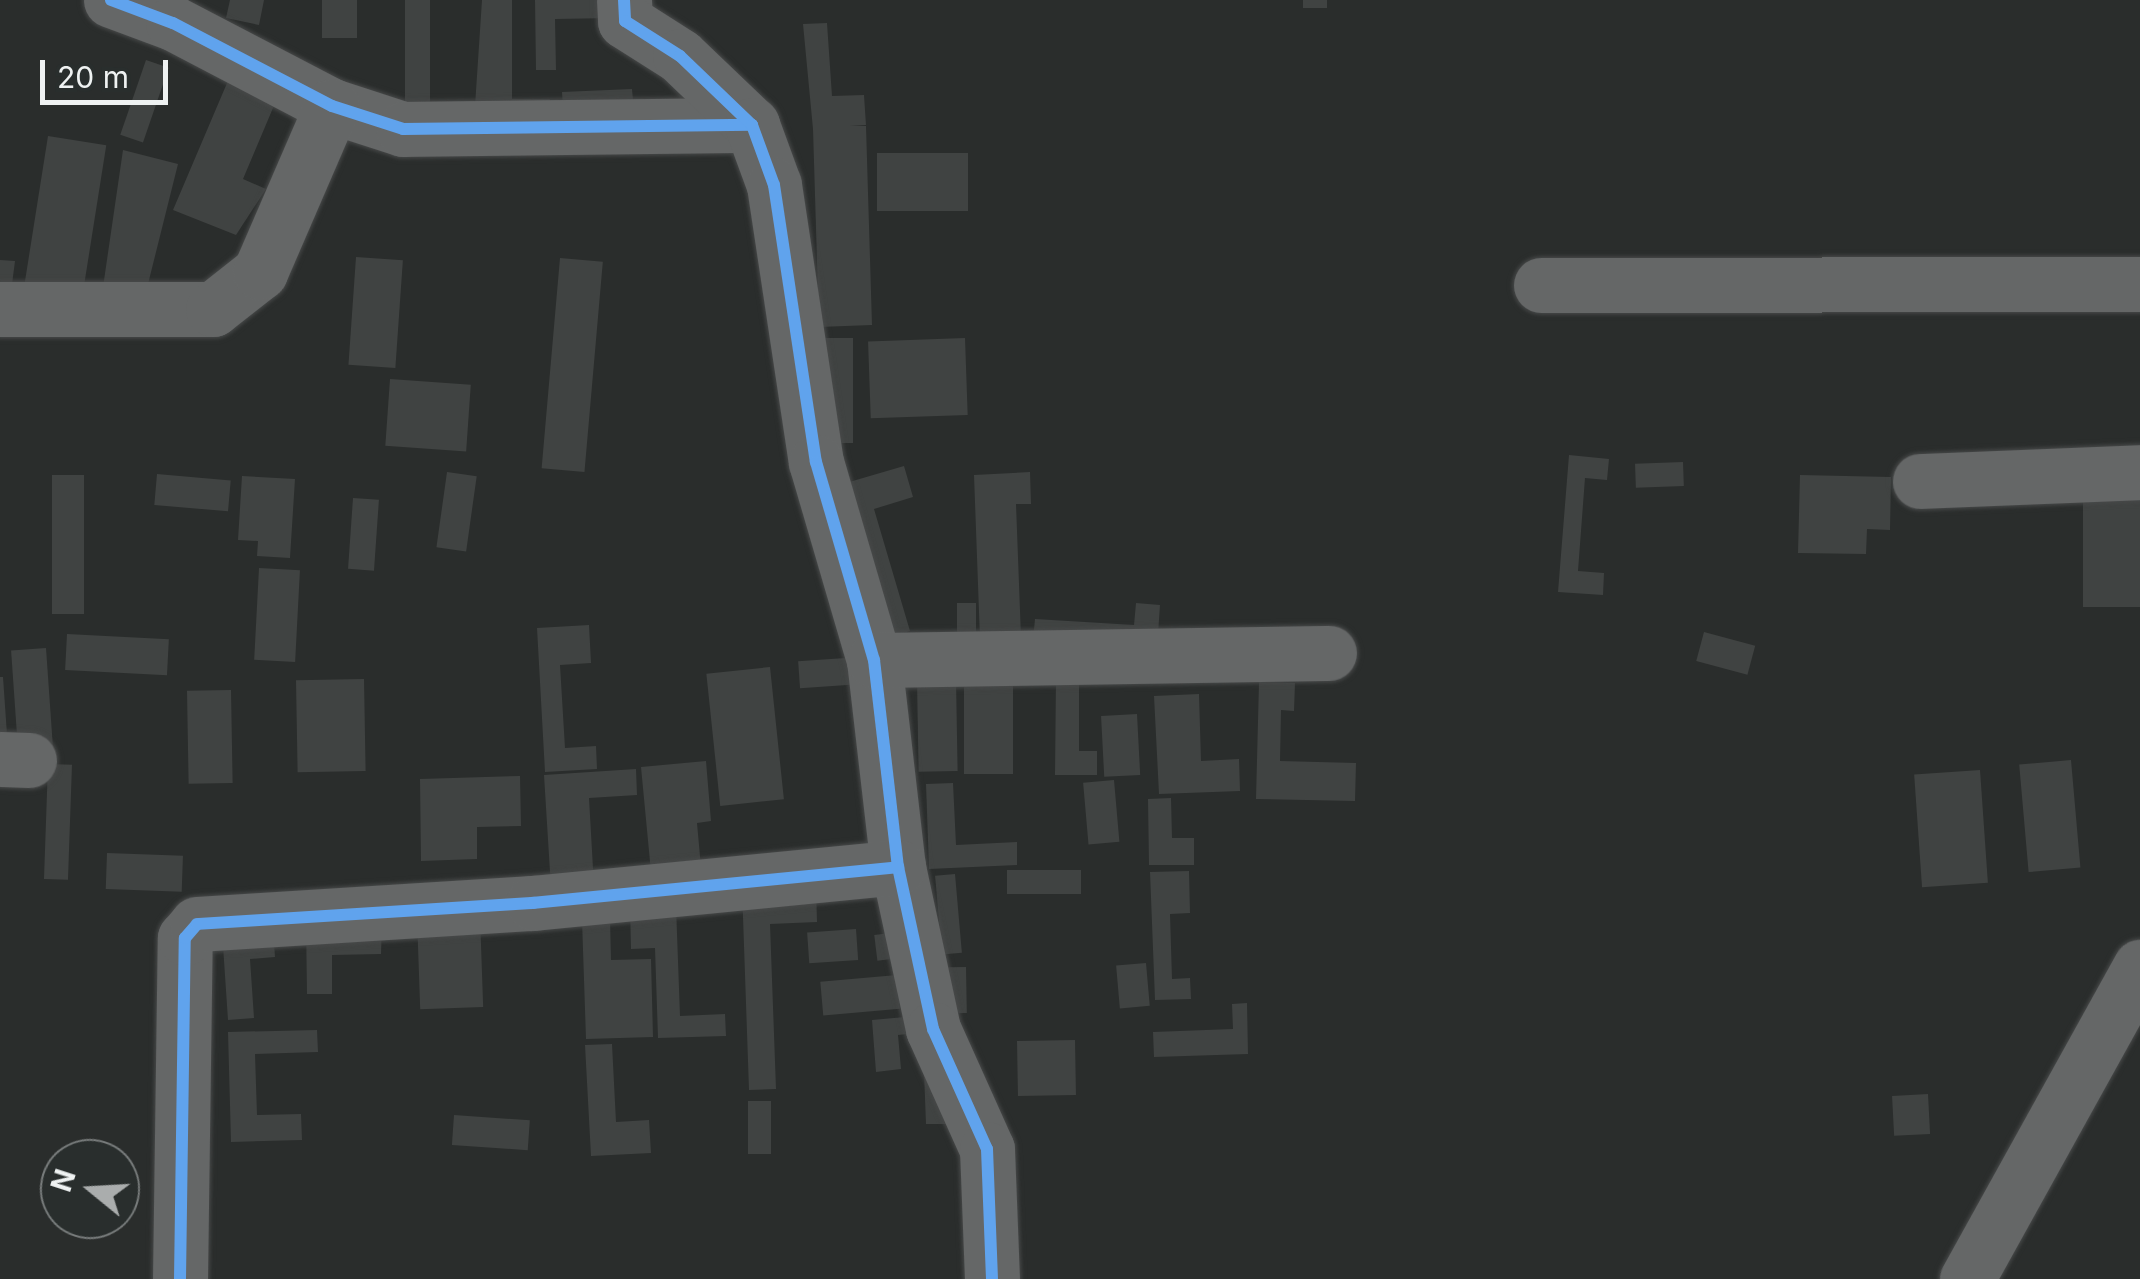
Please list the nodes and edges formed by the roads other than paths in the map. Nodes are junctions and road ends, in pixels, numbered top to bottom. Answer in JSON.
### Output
{"nodes":[{"id":1,"x":111,"y":0,"type":"edge"},
{"id":2,"x":624,"y":0,"type":"edge"},
{"id":3,"x":332,"y":106,"type":"junction"},
{"id":4,"x":752,"y":124,"type":"junction"},
{"id":5,"x":2140,"y":284,"type":"edge"},
{"id":6,"x":1541,"y":285,"type":"dead end"},
{"id":7,"x":0,"y":309,"type":"edge"},
{"id":8,"x":2140,"y":472,"type":"edge"},
{"id":9,"x":1920,"y":481,"type":"dead end"},
{"id":10,"x":1329,"y":653,"type":"dead end"},
{"id":11,"x":874,"y":660,"type":"junction"},
{"id":12,"x":898,"y":867,"type":"junction"},
{"id":13,"x":2140,"y":967,"type":"edge"},
{"id":14,"x":180,"y":1279,"type":"edge"},
{"id":15,"x":992,"y":1279,"type":"edge"},
{"id":16,"x":1967,"y":1279,"type":"edge"}],
"edges":[{"from":1,"to":3,"type":"street"},
{"from":2,"to":4,"type":"street"},
{"from":3,"to":4,"type":"street"},
{"from":3,"to":7,"type":"street"},
{"from":4,"to":11,"type":"street"},
{"from":5,"to":6,"type":"street"},
{"from":8,"to":9,"type":"street"},
{"from":10,"to":11,"type":"street"},
{"from":11,"to":12,"type":"street"},
{"from":12,"to":14,"type":"street"},
{"from":12,"to":15,"type":"street"},
{"from":13,"to":16,"type":"street"}]}
